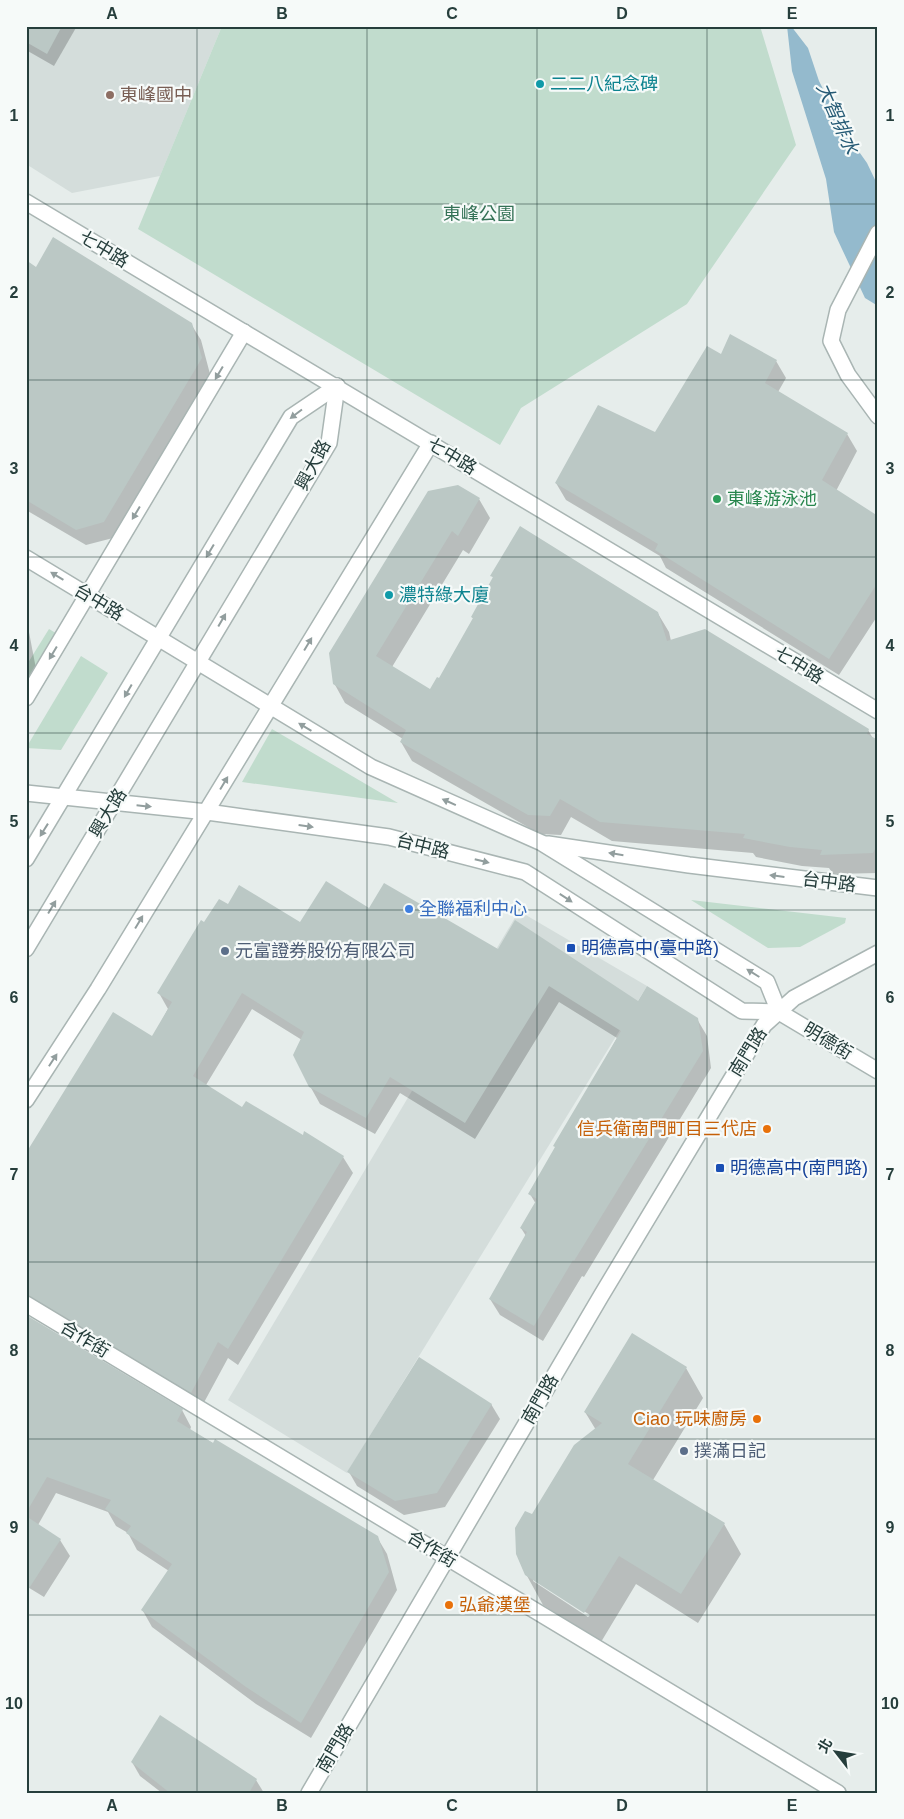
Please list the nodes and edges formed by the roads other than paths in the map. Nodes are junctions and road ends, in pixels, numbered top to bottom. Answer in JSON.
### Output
{"nodes":[{"id":1,"x":26,"y":202,"type":"edge"},
{"id":2,"x":878,"y":233,"type":"edge"},
{"id":3,"x":244,"y":332,"type":"junction"},
{"id":4,"x":337,"y":386,"type":"junction"},
{"id":5,"x":878,"y":416,"type":"edge"},
{"id":6,"x":431,"y":442,"type":"junction"},
{"id":7,"x":26,"y":558,"type":"edge"},
{"id":8,"x":87,"y":595,"type":"junction"},
{"id":9,"x":158,"y":638,"type":"junction"},
{"id":10,"x":198,"y":662,"type":"junction"},
{"id":11,"x":26,"y":698,"type":"edge"},
{"id":12,"x":271,"y":706,"type":"junction"},
{"id":13,"x":878,"y":711,"type":"edge"},
{"id":14,"x":26,"y":793,"type":"edge"},
{"id":15,"x":64,"y":797,"type":"junction"},
{"id":16,"x":114,"y":802,"type":"junction"},
{"id":17,"x":207,"y":812,"type":"junction"},
{"id":18,"x":542,"y":843,"type":"junction"},
{"id":19,"x":26,"y":859,"type":"edge"},
{"id":20,"x":878,"y":888,"type":"edge"},
{"id":21,"x":26,"y":949,"type":"edge"},
{"id":22,"x":878,"y":954,"type":"edge"},
{"id":23,"x":779,"y":1012,"type":"junction"},
{"id":24,"x":878,"y":1071,"type":"edge"},
{"id":25,"x":26,"y":1100,"type":"edge"},
{"id":26,"x":26,"y":1304,"type":"edge"},
{"id":27,"x":447,"y":1558,"type":"junction"},
{"id":28,"x":309,"y":1793,"type":"edge"},
{"id":29,"x":838,"y":1793,"type":"edge"}],
"edges":[{"from":1,"to":3,"type":"street","name":"七中路"},
{"from":2,"to":5,"type":"street"},
{"from":3,"to":4,"type":"street","name":"七中路"},
{"from":3,"to":8,"type":"street","one_way":true},
{"from":4,"to":6,"type":"street","name":"七中路"},
{"from":4,"to":9,"type":"street","one_way":true},
{"from":10,"to":4,"type":"street","name":"興大路","one_way":true},
{"from":12,"to":6,"type":"street","one_way":true},
{"from":6,"to":13,"type":"street","name":"七中路"},
{"from":8,"to":7,"type":"street","name":"台中路","one_way":true},
{"from":8,"to":9,"type":"street","name":"台中路"},
{"from":8,"to":11,"type":"street","one_way":true},
{"from":9,"to":10,"type":"street","name":"台中路"},
{"from":9,"to":15,"type":"street","one_way":true},
{"from":10,"to":12,"type":"street","name":"台中路"},
{"from":10,"to":16,"type":"street","name":"興大路"},
{"from":17,"to":12,"type":"street","one_way":true},
{"from":18,"to":12,"type":"street","name":"台中路","one_way":true},
{"from":14,"to":15,"type":"street","name":"台中路"},
{"from":15,"to":16,"type":"street","name":"台中路"},
{"from":15,"to":19,"type":"street","one_way":true},
{"from":16,"to":17,"type":"street","name":"台中路","one_way":true},
{"from":21,"to":16,"type":"street","name":"興大路","one_way":true},
{"from":17,"to":23,"type":"street","name":"台中路","one_way":true},
{"from":25,"to":17,"type":"street","one_way":true},
{"from":20,"to":18,"type":"street","name":"台中路","one_way":true},
{"from":23,"to":18,"type":"street","name":"台中路","one_way":true},
{"from":22,"to":23,"type":"street"},
{"from":23,"to":24,"type":"street","name":"明德街"},
{"from":23,"to":27,"type":"street","name":"南門路"},
{"from":26,"to":27,"type":"street","name":"合作街"},
{"from":27,"to":28,"type":"street","name":"南門路"},
{"from":27,"to":29,"type":"street","name":"合作街"}]}
